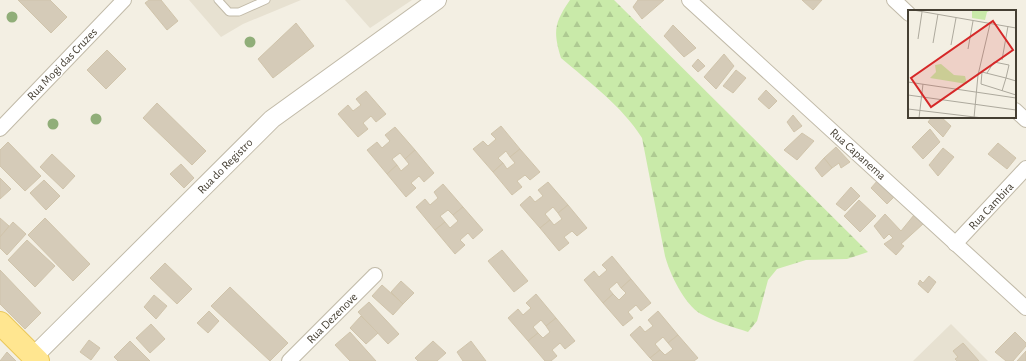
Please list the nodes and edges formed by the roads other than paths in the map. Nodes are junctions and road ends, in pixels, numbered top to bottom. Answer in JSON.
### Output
{"nodes":[{"id":1,"x":124,"y":0,"type":"edge"},
{"id":2,"x":218,"y":0,"type":"edge"},
{"id":3,"x":266,"y":0,"type":"edge"},
{"id":4,"x":437,"y":0,"type":"edge"},
{"id":5,"x":690,"y":0,"type":"edge"},
{"id":6,"x":894,"y":0,"type":"edge"},
{"id":7,"x":908,"y":13,"type":"edge"},
{"id":8,"x":1016,"y":111,"type":"edge"},
{"id":9,"x":1026,"y":120,"type":"edge"},
{"id":10,"x":0,"y":129,"type":"edge"},
{"id":11,"x":1026,"y":168,"type":"edge"},
{"id":12,"x":956,"y":244,"type":"junction"},
{"id":13,"x":375,"y":275,"type":"dead end"},
{"id":14,"x":1026,"y":308,"type":"edge"},
{"id":15,"x":0,"y":323,"type":"edge"},
{"id":16,"x":36,"y":359,"type":"edge"},
{"id":17,"x":289,"y":361,"type":"edge"}],
"edges":[{"from":1,"to":10,"type":"street","name":"Rua Mogi das Cruzes"},
{"from":2,"to":3,"type":"lane"},
{"from":4,"to":16,"type":"street","name":"Rua do Registro"},
{"from":5,"to":12,"type":"street","name":"Rua Capanema"},
{"from":6,"to":7,"type":"street"},
{"from":8,"to":9,"type":"street"},
{"from":11,"to":12,"type":"street","name":"Rua Cambira"},
{"from":12,"to":14,"type":"street","name":"Rua Capanema"},
{"from":13,"to":17,"type":"street","name":"Rua Dezenove"},
{"from":15,"to":16,"type":"main road"}]}
